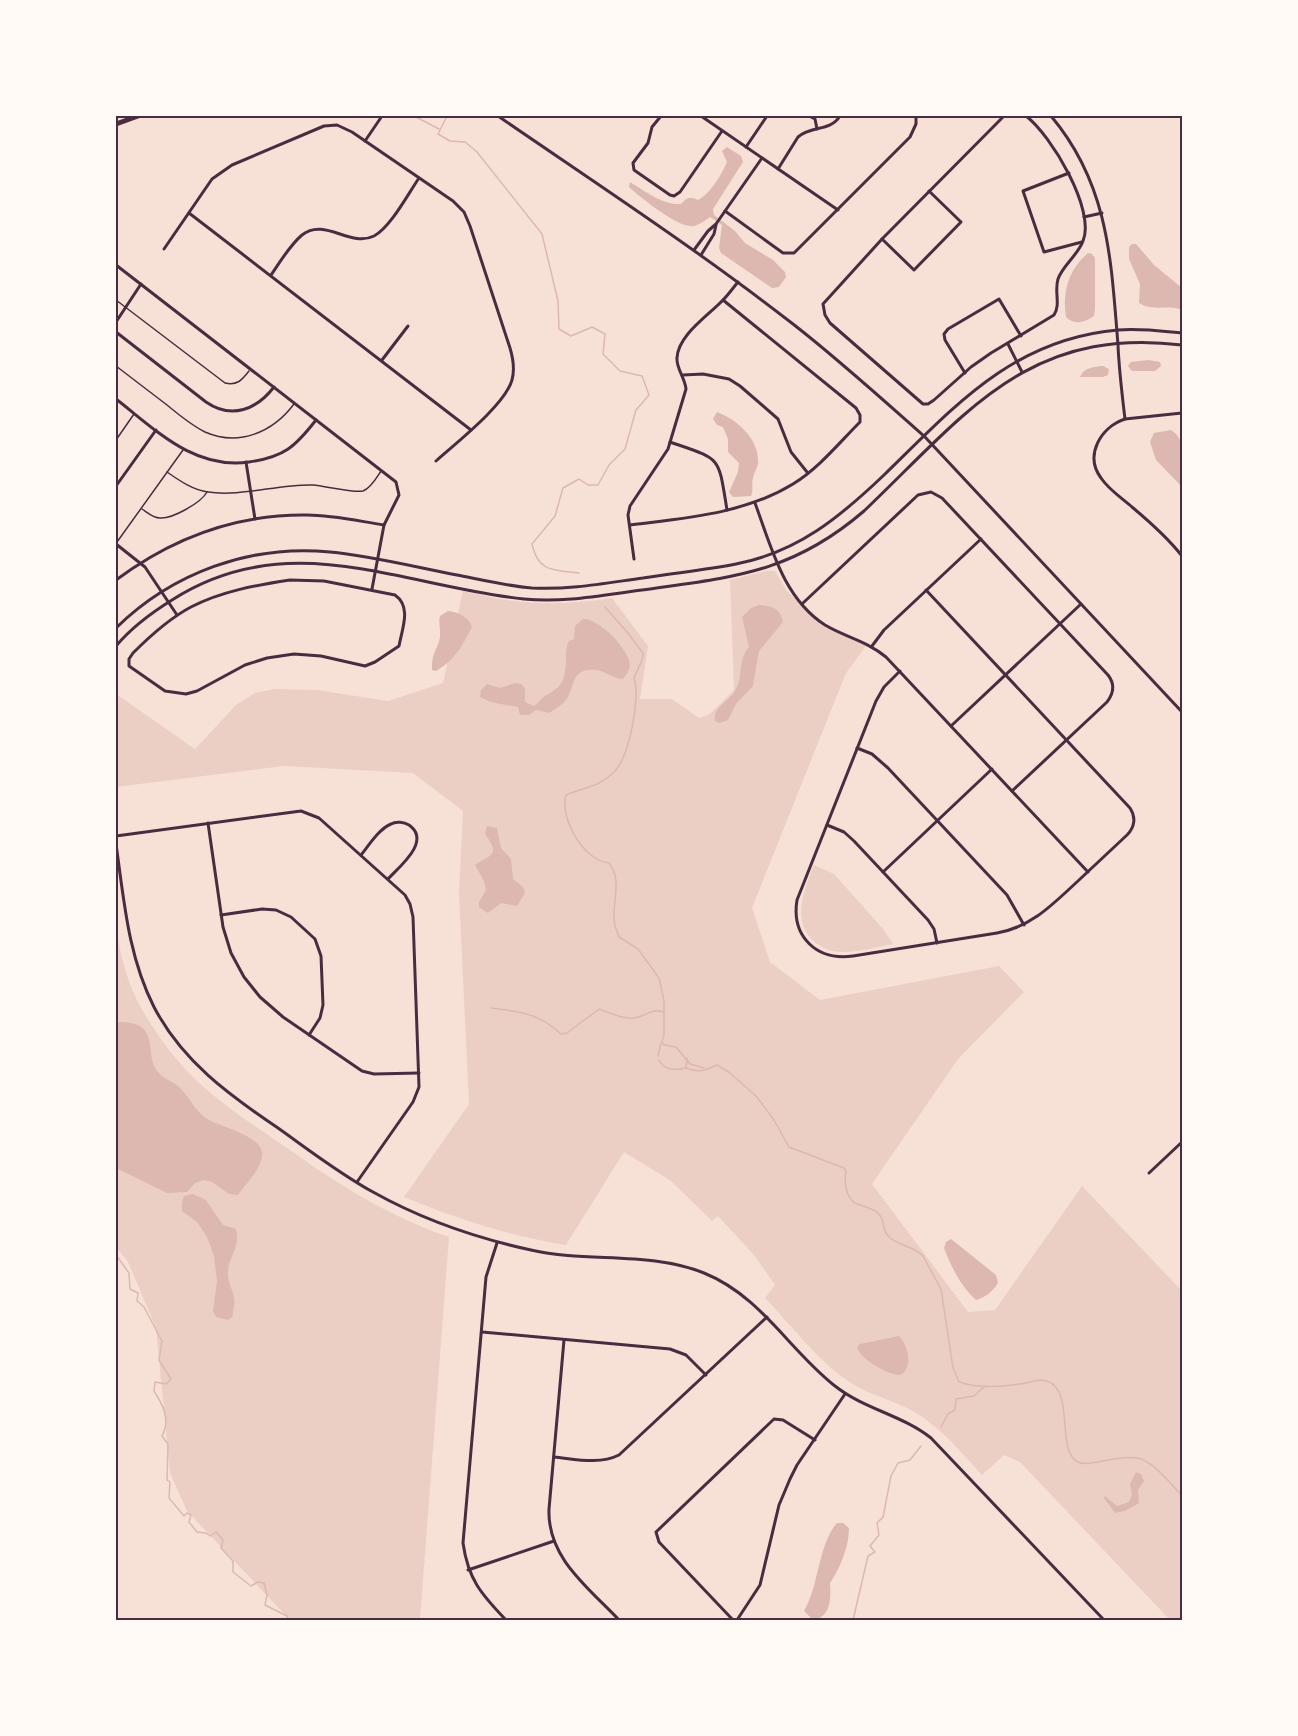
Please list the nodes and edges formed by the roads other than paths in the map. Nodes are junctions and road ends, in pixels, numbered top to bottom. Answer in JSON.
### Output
{"nodes":[{"id":1,"x":138,"y":116,"type":"edge"},
{"id":2,"x":382,"y":116,"type":"edge"},
{"id":3,"x":498,"y":116,"type":"edge"},
{"id":4,"x":661,"y":116,"type":"edge"},
{"id":5,"x":701,"y":116,"type":"edge"},
{"id":6,"x":767,"y":116,"type":"edge"},
{"id":7,"x":810,"y":116,"type":"edge"},
{"id":8,"x":840,"y":116,"type":"edge"},
{"id":9,"x":916,"y":116,"type":"edge"},
{"id":10,"x":1004,"y":116,"type":"edge"},
{"id":11,"x":1026,"y":116,"type":"edge"},
{"id":12,"x":1051,"y":116,"type":"edge"},
{"id":13,"x":116,"y":124,"type":"edge"},
{"id":14,"x":817,"y":129,"type":"junction"},
{"id":15,"x":722,"y":130,"type":"junction"},
{"id":16,"x":365,"y":141,"type":"junction"},
{"id":17,"x":746,"y":147,"type":"junction"},
{"id":18,"x":762,"y":158,"type":"junction"},
{"id":19,"x":778,"y":169,"type":"junction"},
{"id":20,"x":1069,"y":173,"type":"junction"},
{"id":21,"x":419,"y":178,"type":"junction"},
{"id":22,"x":929,"y":191,"type":"junction"},
{"id":23,"x":838,"y":210,"type":"junction"},
{"id":24,"x":725,"y":211,"type":"junction"},
{"id":25,"x":189,"y":212,"type":"junction"},
{"id":26,"x":1102,"y":213,"type":"junction"},
{"id":27,"x":1084,"y":217,"type":"junction"},
{"id":28,"x":716,"y":224,"type":"junction"},
{"id":29,"x":882,"y":238,"type":"junction"},
{"id":30,"x":1083,"y":241,"type":"junction"},
{"id":31,"x":164,"y":249,"type":"dead end"},
{"id":32,"x":694,"y":250,"type":"junction"},
{"id":33,"x":701,"y":255,"type":"junction"},
{"id":34,"x":116,"y":266,"type":"edge"},
{"id":35,"x":271,"y":275,"type":"junction"},
{"id":36,"x":738,"y":282,"type":"junction"},
{"id":37,"x":141,"y":284,"type":"junction"},
{"id":38,"x":116,"y":300,"type":"edge"},
{"id":39,"x":723,"y":300,"type":"junction"},
{"id":40,"x":126,"y":307,"type":"junction"},
{"id":41,"x":116,"y":322,"type":"edge"},
{"id":42,"x":408,"y":326,"type":"dead end"},
{"id":43,"x":1117,"y":330,"type":"junction"},
{"id":44,"x":116,"y":332,"type":"edge"},
{"id":45,"x":1182,"y":333,"type":"edge"},
{"id":46,"x":1021,"y":336,"type":"junction"},
{"id":47,"x":1117,"y":343,"type":"junction"},
{"id":48,"x":1008,"y":344,"type":"junction"},
{"id":49,"x":1182,"y":345,"type":"edge"},
{"id":50,"x":381,"y":361,"type":"junction"},
{"id":51,"x":1017,"y":361,"type":"junction"},
{"id":52,"x":116,"y":366,"type":"edge"},
{"id":53,"x":250,"y":369,"type":"junction"},
{"id":54,"x":964,"y":372,"type":"junction"},
{"id":55,"x":1022,"y":372,"type":"junction"},
{"id":56,"x":682,"y":375,"type":"junction"},
{"id":57,"x":274,"y":387,"type":"junction"},
{"id":58,"x":116,"y":399,"type":"edge"},
{"id":59,"x":295,"y":403,"type":"junction"},
{"id":60,"x":1182,"y":413,"type":"edge"},
{"id":61,"x":134,"y":414,"type":"junction"},
{"id":62,"x":1125,"y":419,"type":"junction"},
{"id":63,"x":316,"y":420,"type":"junction"},
{"id":64,"x":156,"y":430,"type":"junction"},
{"id":65,"x":471,"y":430,"type":"junction"},
{"id":66,"x":116,"y":433,"type":"edge"},
{"id":67,"x":119,"y":435,"type":"junction"},
{"id":68,"x":925,"y":437,"type":"junction"},
{"id":69,"x":116,"y":440,"type":"edge"},
{"id":70,"x":670,"y":442,"type":"junction"},
{"id":71,"x":933,"y":445,"type":"junction"},
{"id":72,"x":183,"y":450,"type":"junction"},
{"id":73,"x":436,"y":461,"type":"dead end"},
{"id":74,"x":246,"y":462,"type":"junction"},
{"id":75,"x":382,"y":470,"type":"junction"},
{"id":76,"x":167,"y":472,"type":"junction"},
{"id":77,"x":808,"y":473,"type":"junction"},
{"id":78,"x":116,"y":486,"type":"edge"},
{"id":79,"x":251,"y":490,"type":"junction"},
{"id":80,"x":207,"y":492,"type":"junction"},
{"id":81,"x":755,"y":502,"type":"junction"},
{"id":82,"x":141,"y":508,"type":"junction"},
{"id":83,"x":728,"y":510,"type":"junction"},
{"id":84,"x":255,"y":519,"type":"junction"},
{"id":85,"x":384,"y":525,"type":"junction"},
{"id":86,"x":630,"y":525,"type":"junction"},
{"id":87,"x":981,"y":539,"type":"junction"},
{"id":88,"x":116,"y":544,"type":"edge"},
{"id":89,"x":774,"y":553,"type":"junction"},
{"id":90,"x":1182,"y":556,"type":"edge"},
{"id":91,"x":634,"y":559,"type":"dead end"},
{"id":92,"x":378,"y":560,"type":"junction"},
{"id":93,"x":141,"y":562,"type":"junction"},
{"id":94,"x":778,"y":564,"type":"junction"},
{"id":95,"x":375,"y":572,"type":"junction"},
{"id":96,"x":116,"y":580,"type":"edge"},
{"id":97,"x":372,"y":590,"type":"junction"},
{"id":98,"x":926,"y":590,"type":"junction"},
{"id":99,"x":162,"y":592,"type":"junction"},
{"id":100,"x":168,"y":602,"type":"junction"},
{"id":101,"x":803,"y":603,"type":"junction"},
{"id":102,"x":1081,"y":604,"type":"junction"},
{"id":103,"x":177,"y":615,"type":"junction"},
{"id":104,"x":1060,"y":623,"type":"junction"},
{"id":105,"x":116,"y":628,"type":"edge"},
{"id":106,"x":116,"y":646,"type":"edge"},
{"id":107,"x":872,"y":646,"type":"junction"},
{"id":108,"x":900,"y":671,"type":"junction"},
{"id":109,"x":1006,"y":675,"type":"junction"},
{"id":110,"x":1182,"y":712,"type":"edge"},
{"id":111,"x":951,"y":726,"type":"junction"},
{"id":112,"x":1067,"y":740,"type":"junction"},
{"id":113,"x":857,"y":748,"type":"junction"},
{"id":114,"x":992,"y":769,"type":"junction"},
{"id":115,"x":1012,"y":791,"type":"junction"},
{"id":116,"x":937,"y":820,"type":"junction"},
{"id":117,"x":208,"y":823,"type":"junction"},
{"id":118,"x":827,"y":825,"type":"junction"},
{"id":119,"x":116,"y":836,"type":"edge"},
{"id":120,"x":116,"y":844,"type":"edge"},
{"id":121,"x":361,"y":855,"type":"junction"},
{"id":122,"x":883,"y":872,"type":"junction"},
{"id":123,"x":1088,"y":872,"type":"junction"},
{"id":124,"x":388,"y":879,"type":"junction"},
{"id":125,"x":221,"y":915,"type":"junction"},
{"id":126,"x":1024,"y":925,"type":"junction"},
{"id":127,"x":937,"y":943,"type":"junction"},
{"id":128,"x":309,"y":1035,"type":"junction"},
{"id":129,"x":419,"y":1074,"type":"junction"},
{"id":130,"x":1182,"y":1142,"type":"edge"},
{"id":131,"x":1177,"y":1147,"type":"junction"},
{"id":132,"x":1181,"y":1152,"type":"edge"},
{"id":133,"x":1149,"y":1173,"type":"dead end"},
{"id":134,"x":357,"y":1182,"type":"junction"},
{"id":135,"x":497,"y":1243,"type":"junction"},
{"id":136,"x":767,"y":1317,"type":"junction"},
{"id":137,"x":482,"y":1332,"type":"junction"},
{"id":138,"x":564,"y":1340,"type":"junction"},
{"id":139,"x":706,"y":1375,"type":"junction"},
{"id":140,"x":845,"y":1394,"type":"junction"},
{"id":141,"x":815,"y":1440,"type":"junction"},
{"id":142,"x":554,"y":1457,"type":"junction"},
{"id":143,"x":554,"y":1541,"type":"junction"},
{"id":144,"x":468,"y":1570,"type":"junction"},
{"id":145,"x":506,"y":1620,"type":"edge"},
{"id":146,"x":619,"y":1620,"type":"edge"},
{"id":147,"x":735,"y":1620,"type":"edge"},
{"id":148,"x":1104,"y":1620,"type":"edge"}],
"edges":[{"from":1,"to":13,"type":"highway"},
{"from":2,"to":16,"type":"street"},
{"from":3,"to":32,"type":"street"},
{"from":4,"to":15,"type":"street"},
{"from":5,"to":15,"type":"street"},
{"from":6,"to":17,"type":"street"},
{"from":7,"to":14,"type":"street"},
{"from":8,"to":14,"type":"street"},
{"from":9,"to":23,"type":"street"},
{"from":10,"to":22,"type":"street"},
{"from":11,"to":20,"type":"street"},
{"from":12,"to":26,"type":"street"},
{"from":14,"to":19,"type":"street"},
{"from":15,"to":17,"type":"street"},
{"from":16,"to":21,"type":"street"},
{"from":16,"to":25,"type":"street"},
{"from":17,"to":18,"type":"street"},
{"from":18,"to":19,"type":"street"},
{"from":18,"to":24,"type":"street"},
{"from":19,"to":23,"type":"street"},
{"from":20,"to":27,"type":"street"},
{"from":20,"to":30,"type":"street"},
{"from":21,"to":35,"type":"street"},
{"from":21,"to":65,"type":"street"},
{"from":22,"to":29,"type":"street"},
{"from":22,"to":29,"type":"street"},
{"from":23,"to":24,"type":"street"},
{"from":24,"to":28,"type":"street"},
{"from":25,"to":31,"type":"street"},
{"from":25,"to":35,"type":"street"},
{"from":26,"to":27,"type":"street"},
{"from":26,"to":43,"type":"street"},
{"from":27,"to":30,"type":"street"},
{"from":28,"to":32,"type":"street"},
{"from":28,"to":33,"type":"street"},
{"from":29,"to":54,"type":"street"},
{"from":30,"to":46,"type":"street"},
{"from":32,"to":33,"type":"street"},
{"from":33,"to":36,"type":"street"},
{"from":34,"to":37,"type":"street"},
{"from":35,"to":50,"type":"street"},
{"from":36,"to":39,"type":"street"},
{"from":36,"to":68,"type":"street"},
{"from":37,"to":40,"type":"street"},
{"from":37,"to":53,"type":"street"},
{"from":38,"to":40,"type":"lane"},
{"from":39,"to":56,"type":"street"},
{"from":39,"to":77,"type":"street"},
{"from":40,"to":41,"type":"street"},
{"from":40,"to":53,"type":"lane"},
{"from":42,"to":50,"type":"street"},
{"from":43,"to":45,"type":"street"},
{"from":43,"to":47,"type":"street"},
{"from":43,"to":51,"type":"street"},
{"from":44,"to":57,"type":"street"},
{"from":46,"to":48,"type":"street"},
{"from":46,"to":54,"type":"street"},
{"from":47,"to":49,"type":"street"},
{"from":47,"to":55,"type":"street"},
{"from":47,"to":62,"type":"street"},
{"from":48,"to":51,"type":"street"},
{"from":48,"to":54,"type":"street"},
{"from":50,"to":65,"type":"street"},
{"from":51,"to":55,"type":"street"},
{"from":51,"to":68,"type":"street"},
{"from":52,"to":59,"type":"lane"},
{"from":53,"to":57,"type":"street"},
{"from":55,"to":71,"type":"street"},
{"from":56,"to":70,"type":"street"},
{"from":56,"to":77,"type":"street"},
{"from":57,"to":59,"type":"street"},
{"from":58,"to":61,"type":"street"},
{"from":59,"to":63,"type":"street"},
{"from":60,"to":62,"type":"street"},
{"from":61,"to":64,"type":"street"},
{"from":61,"to":67,"type":"lane"},
{"from":62,"to":90,"type":"street"},
{"from":63,"to":74,"type":"street"},
{"from":63,"to":75,"type":"street"},
{"from":64,"to":72,"type":"street"},
{"from":64,"to":78,"type":"street"},
{"from":65,"to":73,"type":"street"},
{"from":66,"to":67,"type":"lane"},
{"from":67,"to":69,"type":"lane"},
{"from":68,"to":71,"type":"street"},
{"from":68,"to":89,"type":"street"},
{"from":70,"to":83,"type":"street"},
{"from":70,"to":86,"type":"street"},
{"from":71,"to":94,"type":"street"},
{"from":71,"to":102,"type":"street"},
{"from":72,"to":74,"type":"street"},
{"from":72,"to":76,"type":"lane"},
{"from":74,"to":79,"type":"street"},
{"from":75,"to":79,"type":"lane"},
{"from":75,"to":85,"type":"street"},
{"from":76,"to":80,"type":"lane"},
{"from":76,"to":82,"type":"lane"},
{"from":77,"to":81,"type":"street"},
{"from":79,"to":80,"type":"lane"},
{"from":79,"to":84,"type":"street"},
{"from":80,"to":82,"type":"lane"},
{"from":81,"to":83,"type":"street"},
{"from":81,"to":89,"type":"street"},
{"from":82,"to":88,"type":"lane"},
{"from":83,"to":86,"type":"street"},
{"from":84,"to":85,"type":"street"},
{"from":84,"to":93,"type":"street"},
{"from":85,"to":92,"type":"street"},
{"from":86,"to":91,"type":"street"},
{"from":87,"to":98,"type":"street"},
{"from":87,"to":101,"type":"street"},
{"from":87,"to":104,"type":"street"},
{"from":88,"to":93,"type":"street"},
{"from":89,"to":92,"type":"street"},
{"from":89,"to":94,"type":"street"},
{"from":92,"to":95,"type":"street"},
{"from":92,"to":99,"type":"street"},
{"from":93,"to":96,"type":"street"},
{"from":93,"to":99,"type":"street"},
{"from":94,"to":95,"type":"street"},
{"from":94,"to":101,"type":"street"},
{"from":95,"to":97,"type":"street"},
{"from":95,"to":100,"type":"street"},
{"from":97,"to":103,"type":"street"},
{"from":97,"to":103,"type":"street"},
{"from":98,"to":107,"type":"street"},
{"from":98,"to":109,"type":"street"},
{"from":99,"to":100,"type":"street"},
{"from":99,"to":105,"type":"street"},
{"from":100,"to":103,"type":"street"},
{"from":100,"to":106,"type":"street"},
{"from":101,"to":107,"type":"street"},
{"from":102,"to":104,"type":"street"},
{"from":102,"to":110,"type":"street"},
{"from":104,"to":109,"type":"street"},
{"from":104,"to":112,"type":"street"},
{"from":107,"to":108,"type":"street"},
{"from":108,"to":111,"type":"street"},
{"from":108,"to":113,"type":"street"},
{"from":109,"to":111,"type":"street"},
{"from":109,"to":112,"type":"street"},
{"from":111,"to":114,"type":"street"},
{"from":112,"to":115,"type":"street"},
{"from":112,"to":123,"type":"street"},
{"from":113,"to":116,"type":"street"},
{"from":113,"to":118,"type":"street"},
{"from":114,"to":115,"type":"street"},
{"from":114,"to":116,"type":"street"},
{"from":115,"to":123,"type":"street"},
{"from":116,"to":122,"type":"street"},
{"from":116,"to":126,"type":"street"},
{"from":117,"to":119,"type":"street"},
{"from":117,"to":121,"type":"street"},
{"from":117,"to":125,"type":"street"},
{"from":118,"to":122,"type":"street"},
{"from":118,"to":127,"type":"street"},
{"from":120,"to":134,"type":"street"},
{"from":121,"to":124,"type":"street"},
{"from":121,"to":124,"type":"street"},
{"from":122,"to":127,"type":"street"},
{"from":123,"to":126,"type":"street"},
{"from":124,"to":129,"type":"street"},
{"from":125,"to":128,"type":"street"},
{"from":125,"to":128,"type":"street"},
{"from":126,"to":127,"type":"street"},
{"from":128,"to":129,"type":"street"},
{"from":129,"to":134,"type":"street"},
{"from":130,"to":131,"type":"street"},
{"from":131,"to":132,"type":"street"},
{"from":131,"to":133,"type":"street"},
{"from":134,"to":135,"type":"street"},
{"from":135,"to":136,"type":"street"},
{"from":135,"to":137,"type":"street"},
{"from":136,"to":139,"type":"street"},
{"from":136,"to":140,"type":"street"},
{"from":137,"to":138,"type":"street"},
{"from":137,"to":144,"type":"street"},
{"from":138,"to":139,"type":"street"},
{"from":138,"to":142,"type":"street"},
{"from":139,"to":142,"type":"street"},
{"from":140,"to":141,"type":"street"},
{"from":140,"to":148,"type":"street"},
{"from":141,"to":147,"type":"street"},
{"from":141,"to":147,"type":"street"},
{"from":142,"to":143,"type":"street"},
{"from":143,"to":144,"type":"street"},
{"from":143,"to":146,"type":"street"},
{"from":144,"to":145,"type":"street"}]}
